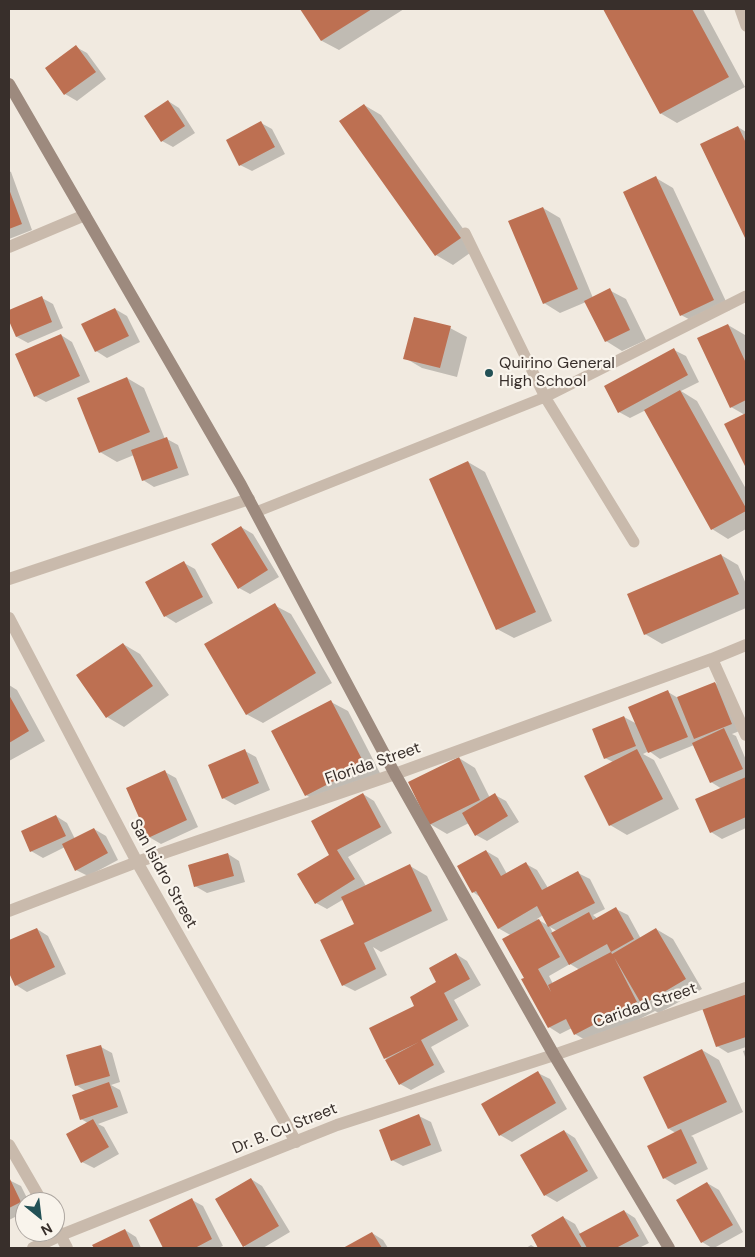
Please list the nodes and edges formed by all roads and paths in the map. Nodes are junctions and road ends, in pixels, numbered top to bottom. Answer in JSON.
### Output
{"nodes":[{"id":1,"x":740,"y":9,"type":"edge"},
{"id":2,"x":746,"y":26,"type":"edge"},
{"id":3,"x":9,"y":84,"type":"edge"},
{"id":4,"x":85,"y":215,"type":"junction"},
{"id":5,"x":465,"y":233,"type":"dead end"},
{"id":6,"x":9,"y":247,"type":"edge"},
{"id":7,"x":746,"y":296,"type":"edge"},
{"id":8,"x":544,"y":398,"type":"junction"},
{"id":9,"x":249,"y":499,"type":"junction"},
{"id":10,"x":256,"y":512,"type":"junction"},
{"id":11,"x":634,"y":542,"type":"dead end"},
{"id":12,"x":9,"y":578,"type":"edge"},
{"id":13,"x":9,"y":618,"type":"edge"},
{"id":14,"x":746,"y":645,"type":"edge"},
{"id":15,"x":712,"y":659,"type":"junction"},
{"id":16,"x":746,"y":735,"type":"edge"},
{"id":17,"x":395,"y":774,"type":"junction"},
{"id":18,"x":137,"y":862,"type":"junction"},
{"id":19,"x":9,"y":911,"type":"edge"},
{"id":20,"x":746,"y":988,"type":"edge"},
{"id":21,"x":554,"y":1055,"type":"junction"},
{"id":22,"x":296,"y":1142,"type":"junction"},
{"id":23,"x":9,"y":1145,"type":"edge"},
{"id":24,"x":36,"y":1192,"type":"edge"},
{"id":25,"x":65,"y":1227,"type":"edge"},
{"id":26,"x":668,"y":1248,"type":"edge"}],
"edges":[{"from":1,"to":2,"type":"lane"},
{"from":3,"to":4,"type":"main road"},
{"from":4,"to":6,"type":"street"},
{"from":4,"to":9,"type":"main road"},
{"from":5,"to":8,"type":"lane"},
{"from":7,"to":8,"type":"lane"},
{"from":8,"to":10,"type":"lane"},
{"from":8,"to":11,"type":"lane"},
{"from":9,"to":10,"type":"main road"},
{"from":9,"to":12,"type":"street"},
{"from":10,"to":17,"type":"main road"},
{"from":13,"to":18,"type":"street","name":"San Isidro Street"},
{"from":14,"to":15,"type":"street","name":"Florida Street"},
{"from":15,"to":16,"type":"street"},
{"from":15,"to":17,"type":"street","name":"Florida Street"},
{"from":17,"to":18,"type":"street","name":"Florida Street"},
{"from":17,"to":21,"type":"main road"},
{"from":18,"to":19,"type":"street","name":"Florida Street"},
{"from":18,"to":22,"type":"street","name":"San Isidro Street"},
{"from":20,"to":21,"type":"street","name":"Caridad Street"},
{"from":21,"to":22,"type":"street","name":"Dr. B. Cu Street"},
{"from":21,"to":26,"type":"main road"},
{"from":22,"to":25,"type":"street","name":"Dr. B. Cu Street"},
{"from":23,"to":24,"type":"street"}]}
